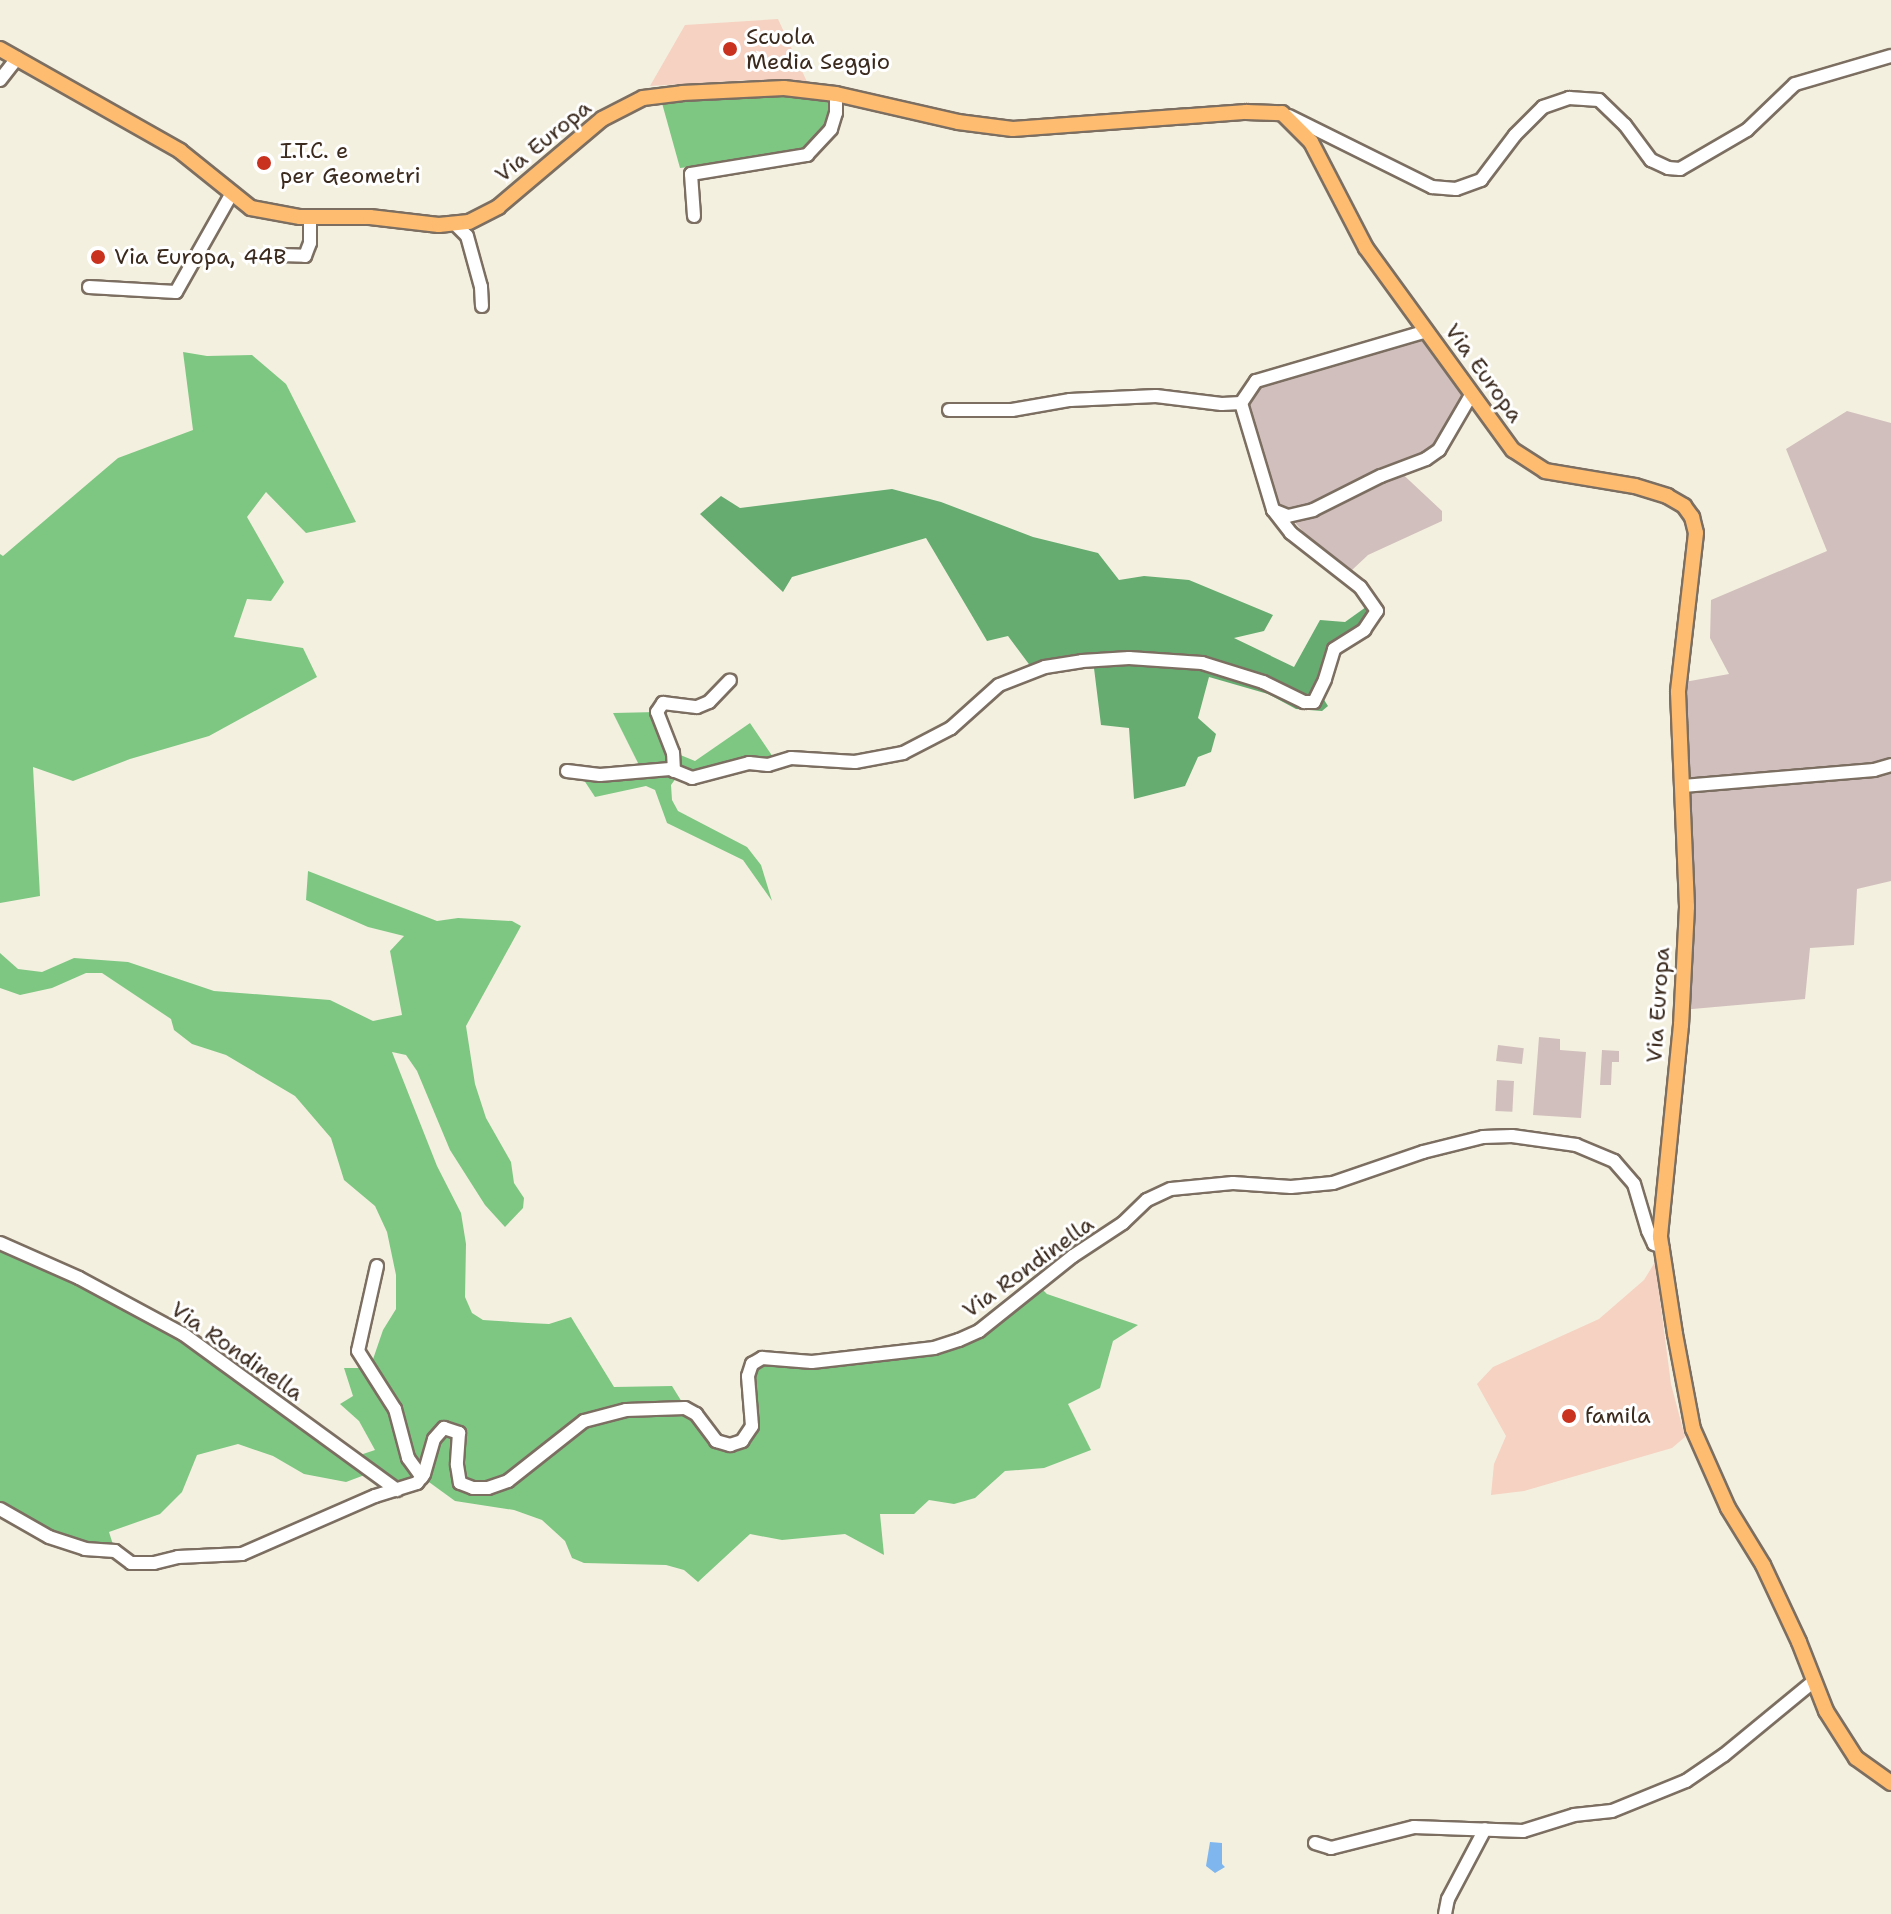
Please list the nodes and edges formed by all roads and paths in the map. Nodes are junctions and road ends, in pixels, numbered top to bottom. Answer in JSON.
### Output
{"nodes":[{"id":1,"x":0,"y":49,"type":"edge"},
{"id":2,"x":1891,"y":56,"type":"edge"},
{"id":3,"x":17,"y":58,"type":"junction"},
{"id":4,"x":0,"y":80,"type":"edge"},
{"id":5,"x":836,"y":94,"type":"junction"},
{"id":6,"x":1282,"y":113,"type":"junction"},
{"id":7,"x":232,"y":193,"type":"junction"},
{"id":8,"x":694,"y":216,"type":"dead end"},
{"id":9,"x":310,"y":217,"type":"junction"},
{"id":10,"x":454,"y":223,"type":"junction"},
{"id":11,"x":281,"y":255,"type":"dead end"},
{"id":12,"x":89,"y":287,"type":"dead end"},
{"id":13,"x":482,"y":306,"type":"dead end"},
{"id":14,"x":1427,"y":331,"type":"junction"},
{"id":15,"x":1471,"y":395,"type":"junction"},
{"id":16,"x":1241,"y":403,"type":"junction"},
{"id":17,"x":949,"y":410,"type":"dead end"},
{"id":18,"x":1273,"y":510,"type":"junction"},
{"id":19,"x":730,"y":680,"type":"dead end"},
{"id":20,"x":1891,"y":765,"type":"edge"},
{"id":21,"x":567,"y":771,"type":"dead end"},
{"id":22,"x":674,"y":771,"type":"junction"},
{"id":23,"x":1683,"y":786,"type":"junction"},
{"id":24,"x":0,"y":1243,"type":"edge"},
{"id":25,"x":1662,"y":1247,"type":"junction"},
{"id":26,"x":377,"y":1266,"type":"dead end"},
{"id":27,"x":422,"y":1477,"type":"junction"},
{"id":28,"x":397,"y":1490,"type":"junction"},
{"id":29,"x":0,"y":1509,"type":"edge"},
{"id":30,"x":1813,"y":1682,"type":"junction"},
{"id":31,"x":1891,"y":1783,"type":"edge"},
{"id":32,"x":1485,"y":1829,"type":"junction"},
{"id":33,"x":1315,"y":1843,"type":"dead end"},
{"id":34,"x":1445,"y":1914,"type":"edge"}],
"edges":[{"from":1,"to":3,"type":"main road","name":"Via Europa"},
{"from":2,"to":6,"type":"street"},
{"from":3,"to":4,"type":"street"},
{"from":3,"to":7,"type":"main road","name":"Via Europa"},
{"from":5,"to":6,"type":"main road","name":"Via Europa"},
{"from":5,"to":8,"type":"street"},
{"from":5,"to":10,"type":"main road","name":"Via Europa"},
{"from":6,"to":14,"type":"main road","name":"Via Europa"},
{"from":7,"to":9,"type":"main road","name":"Via Europa"},
{"from":7,"to":12,"type":"street"},
{"from":9,"to":10,"type":"main road","name":"Via Europa"},
{"from":9,"to":11,"type":"street"},
{"from":10,"to":13,"type":"street"},
{"from":14,"to":15,"type":"main road","name":"Via Europa"},
{"from":14,"to":16,"type":"street"},
{"from":15,"to":18,"type":"street"},
{"from":15,"to":23,"type":"main road","name":"Via Europa"},
{"from":16,"to":17,"type":"street"},
{"from":16,"to":18,"type":"street"},
{"from":18,"to":22,"type":"street"},
{"from":19,"to":22,"type":"street"},
{"from":20,"to":23,"type":"street"},
{"from":21,"to":22,"type":"street"},
{"from":23,"to":25,"type":"main road","name":"Via Europa"},
{"from":24,"to":28,"type":"street","name":"Via Rondinella"},
{"from":25,"to":27,"type":"street","name":"Via Rondinella"},
{"from":25,"to":30,"type":"main road","name":"Via Europa"},
{"from":26,"to":27,"type":"street"},
{"from":27,"to":28,"type":"street"},
{"from":28,"to":29,"type":"street"},
{"from":30,"to":31,"type":"main road","name":"Via Europa"},
{"from":30,"to":32,"type":"street"},
{"from":32,"to":33,"type":"street"},
{"from":32,"to":34,"type":"street"}]}
